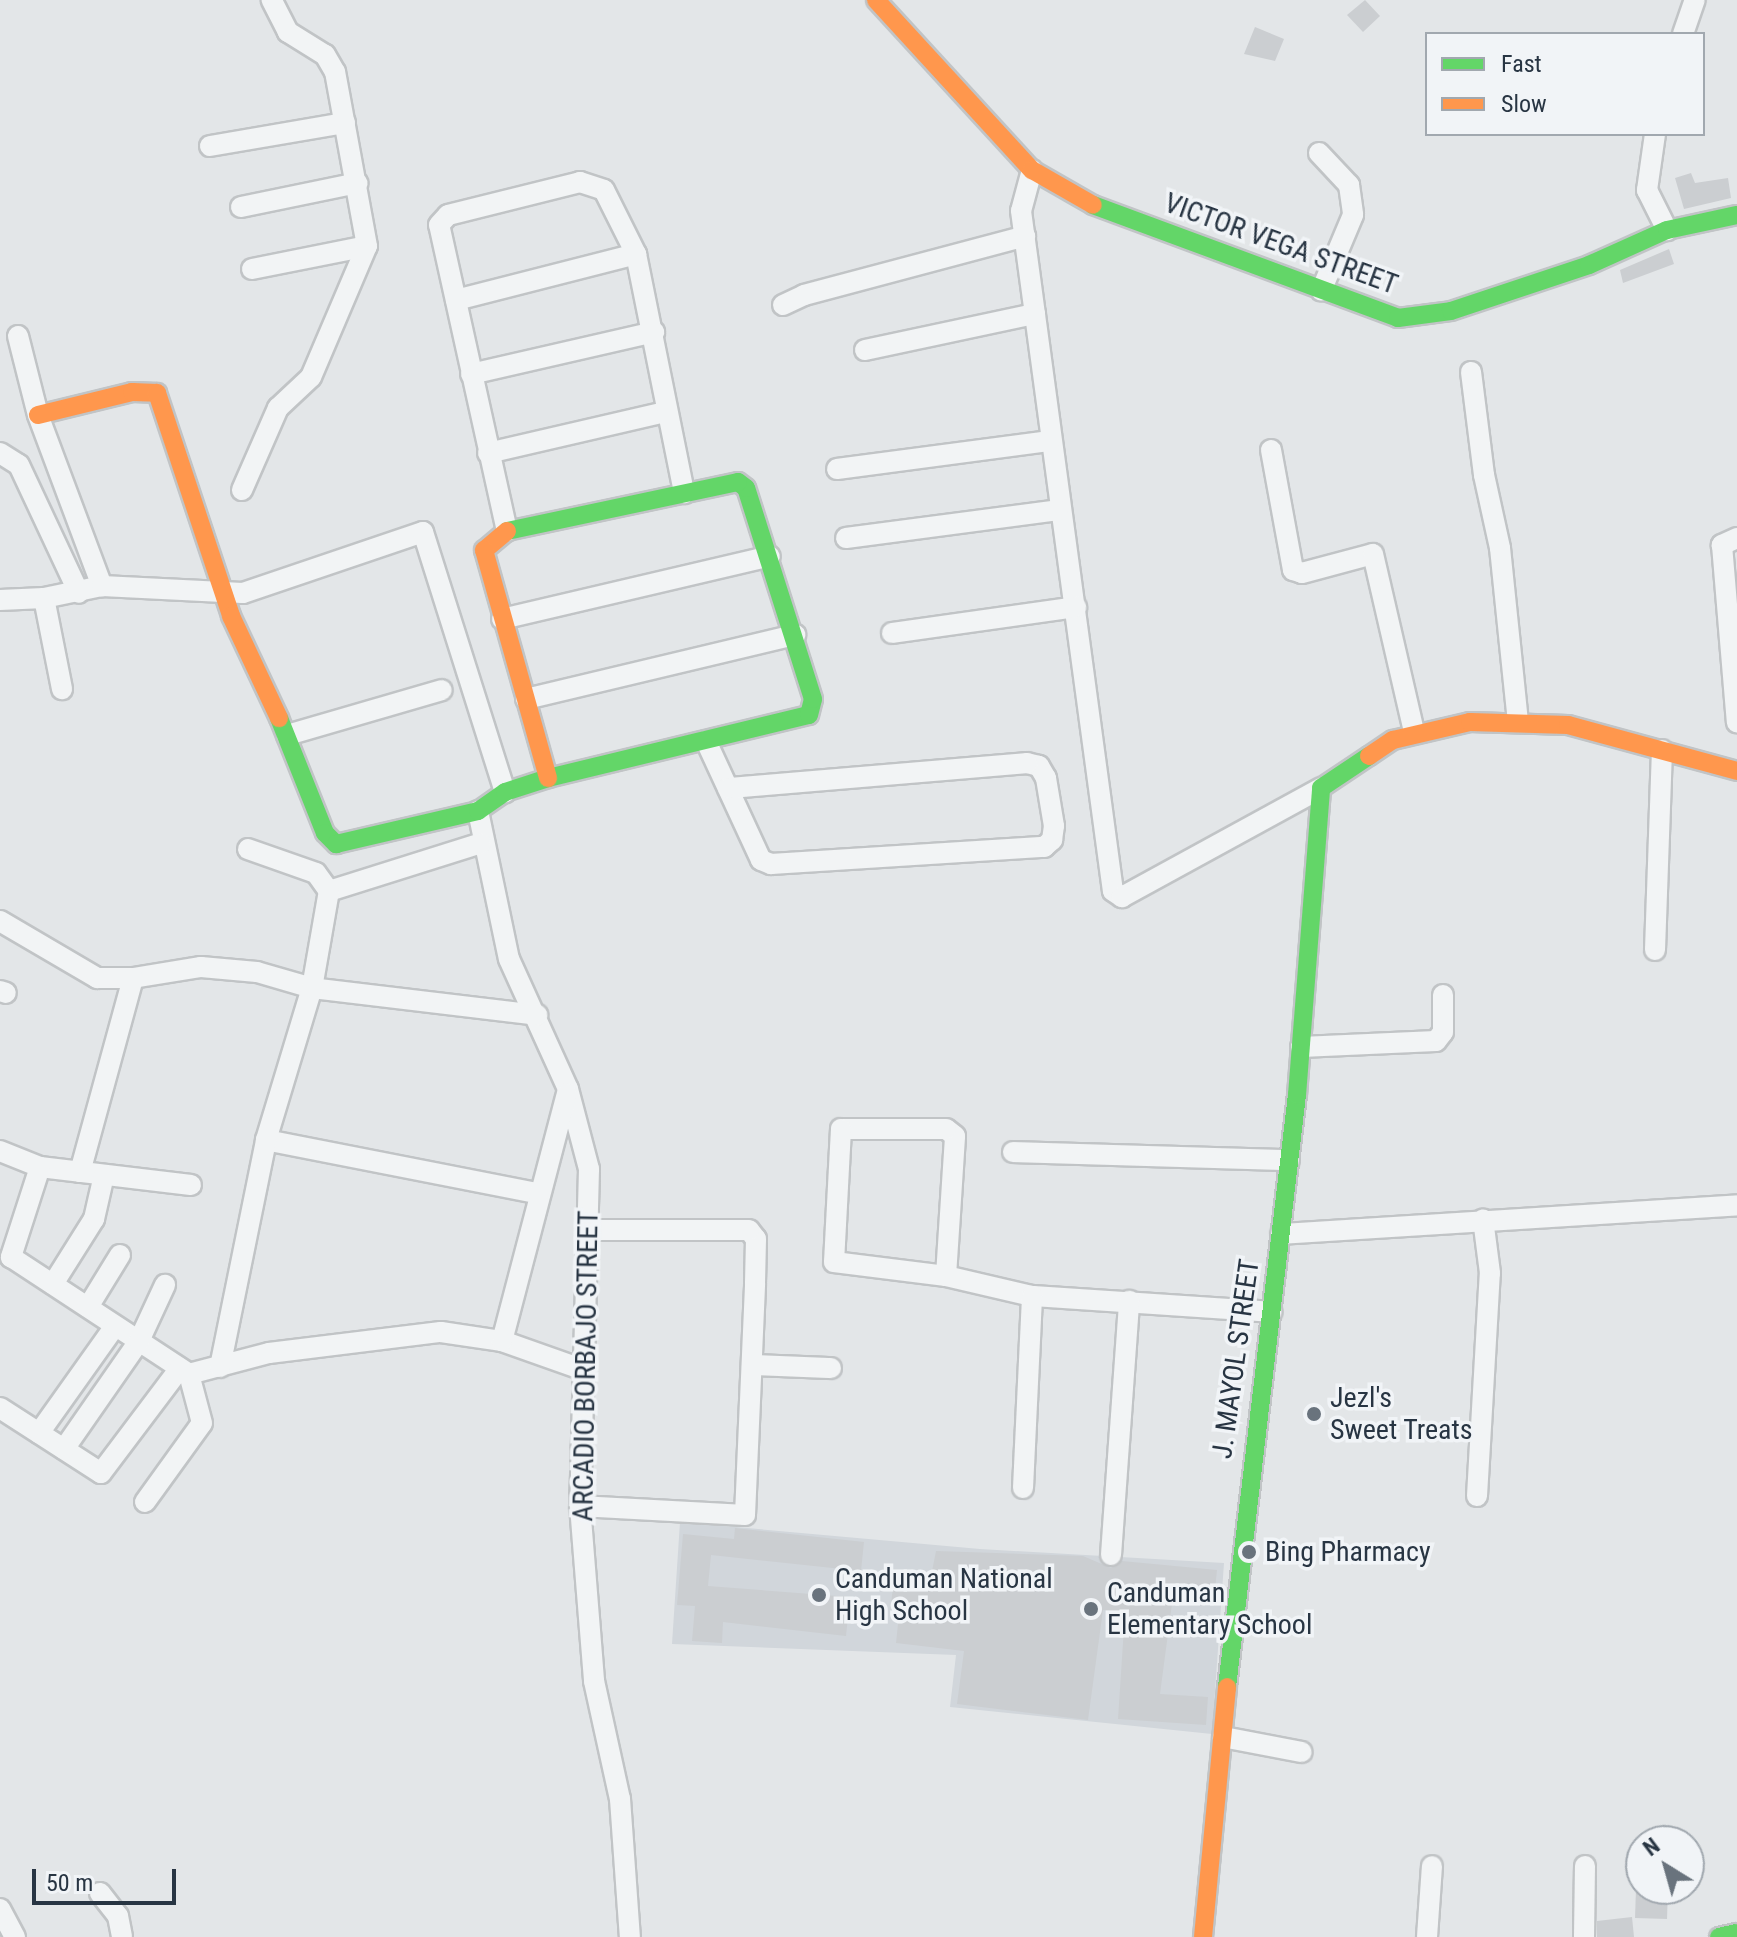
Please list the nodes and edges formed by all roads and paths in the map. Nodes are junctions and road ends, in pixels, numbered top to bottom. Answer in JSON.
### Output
{"nodes":[{"id":1,"x":272,"y":0,"type":"edge"},
{"id":2,"x":876,"y":0,"type":"edge"},
{"id":3,"x":1695,"y":0,"type":"edge"},
{"id":4,"x":1684,"y":32,"type":"edge"},
{"id":5,"x":345,"y":123,"type":"junction"},
{"id":6,"x":1655,"y":136,"type":"edge"},
{"id":7,"x":210,"y":146,"type":"dead end"},
{"id":8,"x":1319,"y":153,"type":"dead end"},
{"id":9,"x":1032,"y":170,"type":"junction"},
{"id":10,"x":358,"y":183,"type":"junction"},
{"id":11,"x":241,"y":207,"type":"dead end"},
{"id":12,"x":1737,"y":215,"type":"edge"},
{"id":13,"x":1667,"y":230,"type":"junction"},
{"id":14,"x":1025,"y":236,"type":"junction"},
{"id":15,"x":367,"y":246,"type":"junction"},
{"id":16,"x":636,"y":254,"type":"junction"},
{"id":17,"x":252,"y":269,"type":"dead end"},
{"id":18,"x":1321,"y":291,"type":"junction"},
{"id":19,"x":456,"y":300,"type":"junction"},
{"id":20,"x":783,"y":305,"type":"dead end"},
{"id":21,"x":1035,"y":314,"type":"junction"},
{"id":22,"x":654,"y":332,"type":"junction"},
{"id":23,"x":18,"y":336,"type":"dead end"},
{"id":24,"x":865,"y":350,"type":"dead end"},
{"id":25,"x":1471,"y":372,"type":"dead end"},
{"id":26,"x":471,"y":374,"type":"junction"},
{"id":27,"x":666,"y":412,"type":"junction"},
{"id":28,"x":38,"y":415,"type":"junction"},
{"id":29,"x":1050,"y":441,"type":"junction"},
{"id":30,"x":1271,"y":450,"type":"dead end"},
{"id":31,"x":0,"y":453,"type":"edge"},
{"id":32,"x":488,"y":453,"type":"junction"},
{"id":33,"x":837,"y":469,"type":"dead end"},
{"id":34,"x":242,"y":490,"type":"dead end"},
{"id":35,"x":684,"y":493,"type":"junction"},
{"id":36,"x":1058,"y":510,"type":"junction"},
{"id":37,"x":507,"y":531,"type":"junction"},
{"id":38,"x":846,"y":538,"type":"dead end"},
{"id":39,"x":1737,"y":538,"type":"edge"},
{"id":40,"x":770,"y":556,"type":"junction"},
{"id":41,"x":102,"y":586,"type":"junction"},
{"id":42,"x":79,"y":593,"type":"junction"},
{"id":43,"x":225,"y":595,"type":"junction"},
{"id":44,"x":44,"y":598,"type":"junction"},
{"id":45,"x":0,"y":600,"type":"edge"},
{"id":46,"x":1076,"y":607,"type":"junction"},
{"id":47,"x":502,"y":619,"type":"junction"},
{"id":48,"x":892,"y":633,"type":"dead end"},
{"id":49,"x":795,"y":635,"type":"junction"},
{"id":50,"x":62,"y":689,"type":"dead end"},
{"id":51,"x":442,"y":690,"type":"dead end"},
{"id":52,"x":526,"y":699,"type":"junction"},
{"id":53,"x":1518,"y":722,"type":"junction"},
{"id":54,"x":1737,"y":722,"type":"edge"},
{"id":55,"x":1414,"y":732,"type":"junction"},
{"id":56,"x":287,"y":735,"type":"junction"},
{"id":57,"x":706,"y":741,"type":"junction"},
{"id":58,"x":1662,"y":750,"type":"junction"},
{"id":59,"x":1737,"y":771,"type":"edge"},
{"id":60,"x":526,"y":786,"type":"junction"},
{"id":61,"x":728,"y":788,"type":"junction"},
{"id":62,"x":1321,"y":788,"type":"junction"},
{"id":63,"x":478,"y":811,"type":"junction"},
{"id":64,"x":481,"y":843,"type":"junction"},
{"id":65,"x":248,"y":849,"type":"dead end"},
{"id":66,"x":329,"y":891,"type":"junction"},
{"id":67,"x":0,"y":921,"type":"edge"},
{"id":68,"x":1655,"y":950,"type":"dead end"},
{"id":69,"x":133,"y":978,"type":"junction"},
{"id":70,"x":312,"y":988,"type":"junction"},
{"id":71,"x":1443,"y":995,"type":"dead end"},
{"id":72,"x":537,"y":1015,"type":"junction"},
{"id":73,"x":1301,"y":1047,"type":"junction"},
{"id":74,"x":568,"y":1089,"type":"junction"},
{"id":75,"x":266,"y":1140,"type":"junction"},
{"id":76,"x":0,"y":1151,"type":"edge"},
{"id":77,"x":1013,"y":1152,"type":"dead end"},
{"id":78,"x":1289,"y":1160,"type":"junction"},
{"id":79,"x":40,"y":1167,"type":"junction"},
{"id":80,"x":80,"y":1172,"type":"junction"},
{"id":81,"x":104,"y":1175,"type":"junction"},
{"id":82,"x":191,"y":1185,"type":"dead end"},
{"id":83,"x":540,"y":1194,"type":"junction"},
{"id":84,"x":1737,"y":1205,"type":"edge"},
{"id":85,"x":1483,"y":1219,"type":"junction"},
{"id":86,"x":591,"y":1230,"type":"junction"},
{"id":87,"x":1281,"y":1234,"type":"junction"},
{"id":88,"x":120,"y":1255,"type":"dead end"},
{"id":89,"x":6,"y":1265,"type":"edge"},
{"id":90,"x":946,"y":1276,"type":"junction"},
{"id":91,"x":53,"y":1284,"type":"junction"},
{"id":92,"x":165,"y":1285,"type":"dead end"},
{"id":93,"x":1032,"y":1296,"type":"junction"},
{"id":94,"x":1129,"y":1301,"type":"junction"},
{"id":95,"x":88,"y":1307,"type":"junction"},
{"id":96,"x":1271,"y":1312,"type":"junction"},
{"id":97,"x":115,"y":1326,"type":"junction"},
{"id":98,"x":139,"y":1341,"type":"junction"},
{"id":99,"x":502,"y":1341,"type":"junction"},
{"id":100,"x":752,"y":1365,"type":"junction"},
{"id":101,"x":220,"y":1367,"type":"junction"},
{"id":102,"x":831,"y":1368,"type":"dead end"},
{"id":103,"x":581,"y":1369,"type":"junction"},
{"id":104,"x":185,"y":1371,"type":"junction"},
{"id":105,"x":0,"y":1408,"type":"edge"},
{"id":106,"x":39,"y":1433,"type":"junction"},
{"id":107,"x":64,"y":1449,"type":"junction"},
{"id":108,"x":1023,"y":1488,"type":"dead end"},
{"id":109,"x":1477,"y":1496,"type":"dead end"},
{"id":110,"x":145,"y":1502,"type":"dead end"},
{"id":111,"x":580,"y":1506,"type":"junction"},
{"id":112,"x":1111,"y":1555,"type":"dead end"},
{"id":113,"x":1223,"y":1737,"type":"junction"},
{"id":114,"x":1302,"y":1752,"type":"dead end"},
{"id":115,"x":1432,"y":1866,"type":"dead end"},
{"id":116,"x":1585,"y":1866,"type":"dead end"},
{"id":117,"x":100,"y":1893,"type":"dead end"},
{"id":118,"x":0,"y":1909,"type":"edge"},
{"id":119,"x":1737,"y":1933,"type":"edge"},
{"id":120,"x":15,"y":1937,"type":"edge"},
{"id":121,"x":122,"y":1937,"type":"edge"},
{"id":122,"x":630,"y":1937,"type":"edge"},
{"id":123,"x":1203,"y":1937,"type":"edge"},
{"id":124,"x":1427,"y":1937,"type":"edge"},
{"id":125,"x":1584,"y":1937,"type":"edge"},
{"id":126,"x":1719,"y":1937,"type":"edge"}],
"edges":[{"from":1,"to":5,"type":"street"},
{"from":2,"to":9,"type":"street","name":"VICTOR VEGA STREET"},
{"from":3,"to":4,"type":"street"},
{"from":5,"to":7,"type":"street"},
{"from":5,"to":10,"type":"street"},
{"from":6,"to":13,"type":"street"},
{"from":8,"to":18,"type":"street"},
{"from":9,"to":14,"type":"street"},
{"from":9,"to":18,"type":"street","name":"VICTOR VEGA STREET"},
{"from":10,"to":11,"type":"street"},
{"from":10,"to":15,"type":"street"},
{"from":12,"to":13,"type":"street","name":"VICTOR VEGA STREET"},
{"from":13,"to":18,"type":"street","name":"VICTOR VEGA STREET"},
{"from":14,"to":20,"type":"street"},
{"from":14,"to":21,"type":"street"},
{"from":15,"to":17,"type":"street"},
{"from":15,"to":34,"type":"street"},
{"from":16,"to":19,"type":"street"},
{"from":16,"to":19,"type":"street"},
{"from":16,"to":22,"type":"street"},
{"from":19,"to":26,"type":"street"},
{"from":21,"to":24,"type":"street"},
{"from":21,"to":29,"type":"street"},
{"from":22,"to":26,"type":"street"},
{"from":22,"to":27,"type":"street"},
{"from":23,"to":28,"type":"street"},
{"from":25,"to":53,"type":"street"},
{"from":26,"to":32,"type":"street"},
{"from":27,"to":32,"type":"street"},
{"from":27,"to":35,"type":"street"},
{"from":28,"to":41,"type":"street"},
{"from":28,"to":43,"type":"street"},
{"from":29,"to":33,"type":"street"},
{"from":29,"to":36,"type":"street"},
{"from":30,"to":55,"type":"street"},
{"from":31,"to":42,"type":"street"},
{"from":32,"to":37,"type":"street"},
{"from":35,"to":37,"type":"street"},
{"from":35,"to":40,"type":"street"},
{"from":36,"to":38,"type":"street"},
{"from":36,"to":46,"type":"street"},
{"from":37,"to":47,"type":"street"},
{"from":39,"to":54,"type":"street"},
{"from":40,"to":47,"type":"street"},
{"from":40,"to":49,"type":"street"},
{"from":41,"to":42,"type":"street"},
{"from":41,"to":43,"type":"street"},
{"from":42,"to":44,"type":"street"},
{"from":43,"to":56,"type":"street"},
{"from":43,"to":60,"type":"street"},
{"from":44,"to":45,"type":"street"},
{"from":44,"to":50,"type":"street"},
{"from":46,"to":48,"type":"street"},
{"from":46,"to":62,"type":"street"},
{"from":47,"to":52,"type":"street"},
{"from":49,"to":52,"type":"street"},
{"from":49,"to":57,"type":"street"},
{"from":51,"to":56,"type":"street"},
{"from":52,"to":60,"type":"street"},
{"from":53,"to":55,"type":"street"},
{"from":53,"to":58,"type":"street"},
{"from":55,"to":62,"type":"street"},
{"from":56,"to":63,"type":"street"},
{"from":57,"to":60,"type":"street"},
{"from":57,"to":61,"type":"street"},
{"from":58,"to":59,"type":"street"},
{"from":58,"to":68,"type":"street"},
{"from":60,"to":63,"type":"street"},
{"from":61,"to":61,"type":"street"},
{"from":62,"to":73,"type":"street","name":"J. MAYOL STREET"},
{"from":63,"to":64,"type":"street","name":"ARCADIO BORBAJO STREET"},
{"from":64,"to":66,"type":"street"},
{"from":64,"to":72,"type":"street","name":"ARCADIO BORBAJO STREET"},
{"from":65,"to":66,"type":"street"},
{"from":66,"to":70,"type":"street"},
{"from":67,"to":69,"type":"street"},
{"from":69,"to":70,"type":"street"},
{"from":69,"to":80,"type":"street"},
{"from":70,"to":72,"type":"street"},
{"from":70,"to":75,"type":"street"},
{"from":71,"to":73,"type":"street"},
{"from":72,"to":74,"type":"street","name":"ARCADIO BORBAJO STREET"},
{"from":73,"to":78,"type":"street","name":"J. MAYOL STREET"},
{"from":74,"to":83,"type":"street"},
{"from":74,"to":86,"type":"street","name":"ARCADIO BORBAJO STREET"},
{"from":75,"to":83,"type":"street"},
{"from":75,"to":101,"type":"street"},
{"from":76,"to":79,"type":"street"},
{"from":77,"to":78,"type":"street"},
{"from":78,"to":87,"type":"street","name":"J. MAYOL STREET"},
{"from":79,"to":80,"type":"street"},
{"from":79,"to":89,"type":"street"},
{"from":80,"to":81,"type":"street"},
{"from":81,"to":82,"type":"street"},
{"from":81,"to":91,"type":"street"},
{"from":83,"to":99,"type":"street"},
{"from":84,"to":85,"type":"street"},
{"from":85,"to":87,"type":"street"},
{"from":85,"to":109,"type":"street"},
{"from":86,"to":100,"type":"street"},
{"from":86,"to":103,"type":"street","name":"ARCADIO BORBAJO STREET"},
{"from":87,"to":96,"type":"street","name":"J. MAYOL STREET"},
{"from":88,"to":95,"type":"street"},
{"from":89,"to":91,"type":"street"},
{"from":90,"to":90,"type":"street"},
{"from":90,"to":93,"type":"street"},
{"from":91,"to":95,"type":"street"},
{"from":92,"to":98,"type":"street"},
{"from":93,"to":94,"type":"street"},
{"from":93,"to":108,"type":"street"},
{"from":94,"to":96,"type":"street"},
{"from":94,"to":112,"type":"street"},
{"from":95,"to":97,"type":"street"},
{"from":96,"to":113,"type":"street","name":"J. MAYOL STREET"},
{"from":97,"to":98,"type":"street"},
{"from":97,"to":106,"type":"street"},
{"from":98,"to":104,"type":"street"},
{"from":98,"to":107,"type":"street"},
{"from":99,"to":101,"type":"street"},
{"from":99,"to":103,"type":"street"},
{"from":100,"to":102,"type":"street"},
{"from":100,"to":111,"type":"street"},
{"from":101,"to":104,"type":"street"},
{"from":103,"to":111,"type":"street","name":"ARCADIO BORBAJO STREET"},
{"from":104,"to":107,"type":"street"},
{"from":104,"to":110,"type":"street"},
{"from":105,"to":106,"type":"street"},
{"from":106,"to":107,"type":"street"},
{"from":111,"to":122,"type":"street","name":"ARCADIO BORBAJO STREET"},
{"from":113,"to":114,"type":"street"},
{"from":113,"to":123,"type":"street","name":"J. MAYOL STREET"},
{"from":115,"to":124,"type":"street"},
{"from":116,"to":125,"type":"street"},
{"from":117,"to":121,"type":"street"},
{"from":118,"to":120,"type":"street"},
{"from":119,"to":126,"type":"street"}]}
